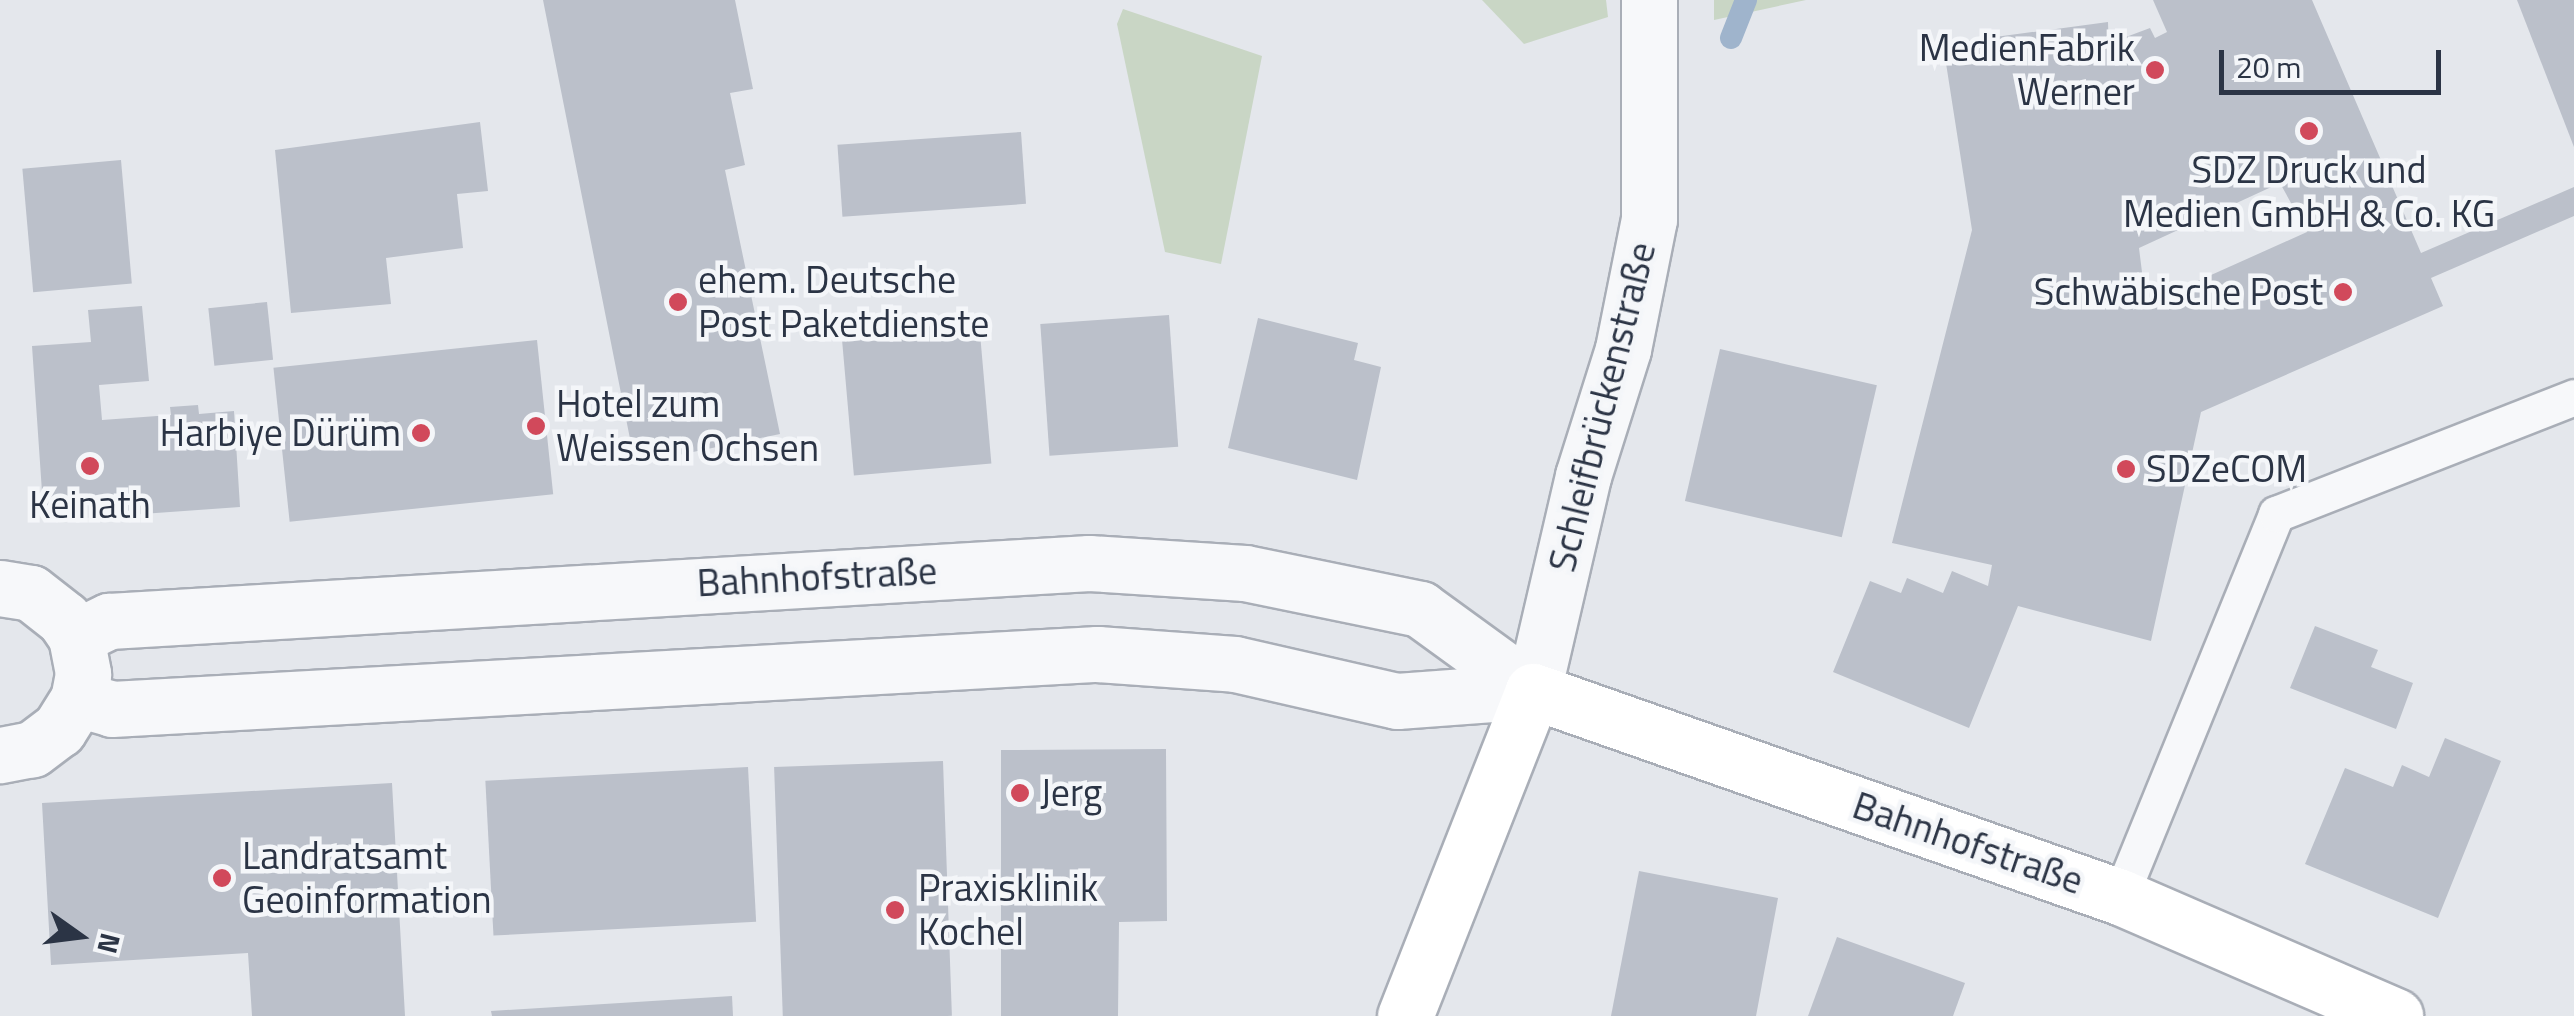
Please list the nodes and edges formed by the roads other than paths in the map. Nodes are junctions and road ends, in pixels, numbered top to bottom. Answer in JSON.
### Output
{"nodes":[{"id":1,"x":1649,"y":0,"type":"edge"},
{"id":2,"x":2574,"y":397,"type":"edge"},
{"id":3,"x":0,"y":588,"type":"edge"},
{"id":4,"x":76,"y":637,"type":"junction"},
{"id":5,"x":1533,"y":691,"type":"junction"},
{"id":6,"x":78,"y":699,"type":"junction"},
{"id":7,"x":0,"y":755,"type":"edge"},
{"id":8,"x":2120,"y":897,"type":"junction"},
{"id":9,"x":1405,"y":1016,"type":"edge"},
{"id":10,"x":2395,"y":1016,"type":"edge"}],
"edges":[{"from":1,"to":5,"type":"street","name":"Schleifbrückenstraße"},
{"from":2,"to":8,"type":"lane"},
{"from":3,"to":4,"type":"street"},
{"from":4,"to":5,"type":"street","name":"Bahnhofstraße"},
{"from":4,"to":6,"type":"street"},
{"from":5,"to":6,"type":"street","name":"Bahnhofstraße"},
{"from":5,"to":8,"type":"main road","name":"Bahnhofstraße"},
{"from":5,"to":9,"type":"main road"},
{"from":6,"to":7,"type":"street"},
{"from":8,"to":10,"type":"main road","name":"Bahnhofstraße"}]}
